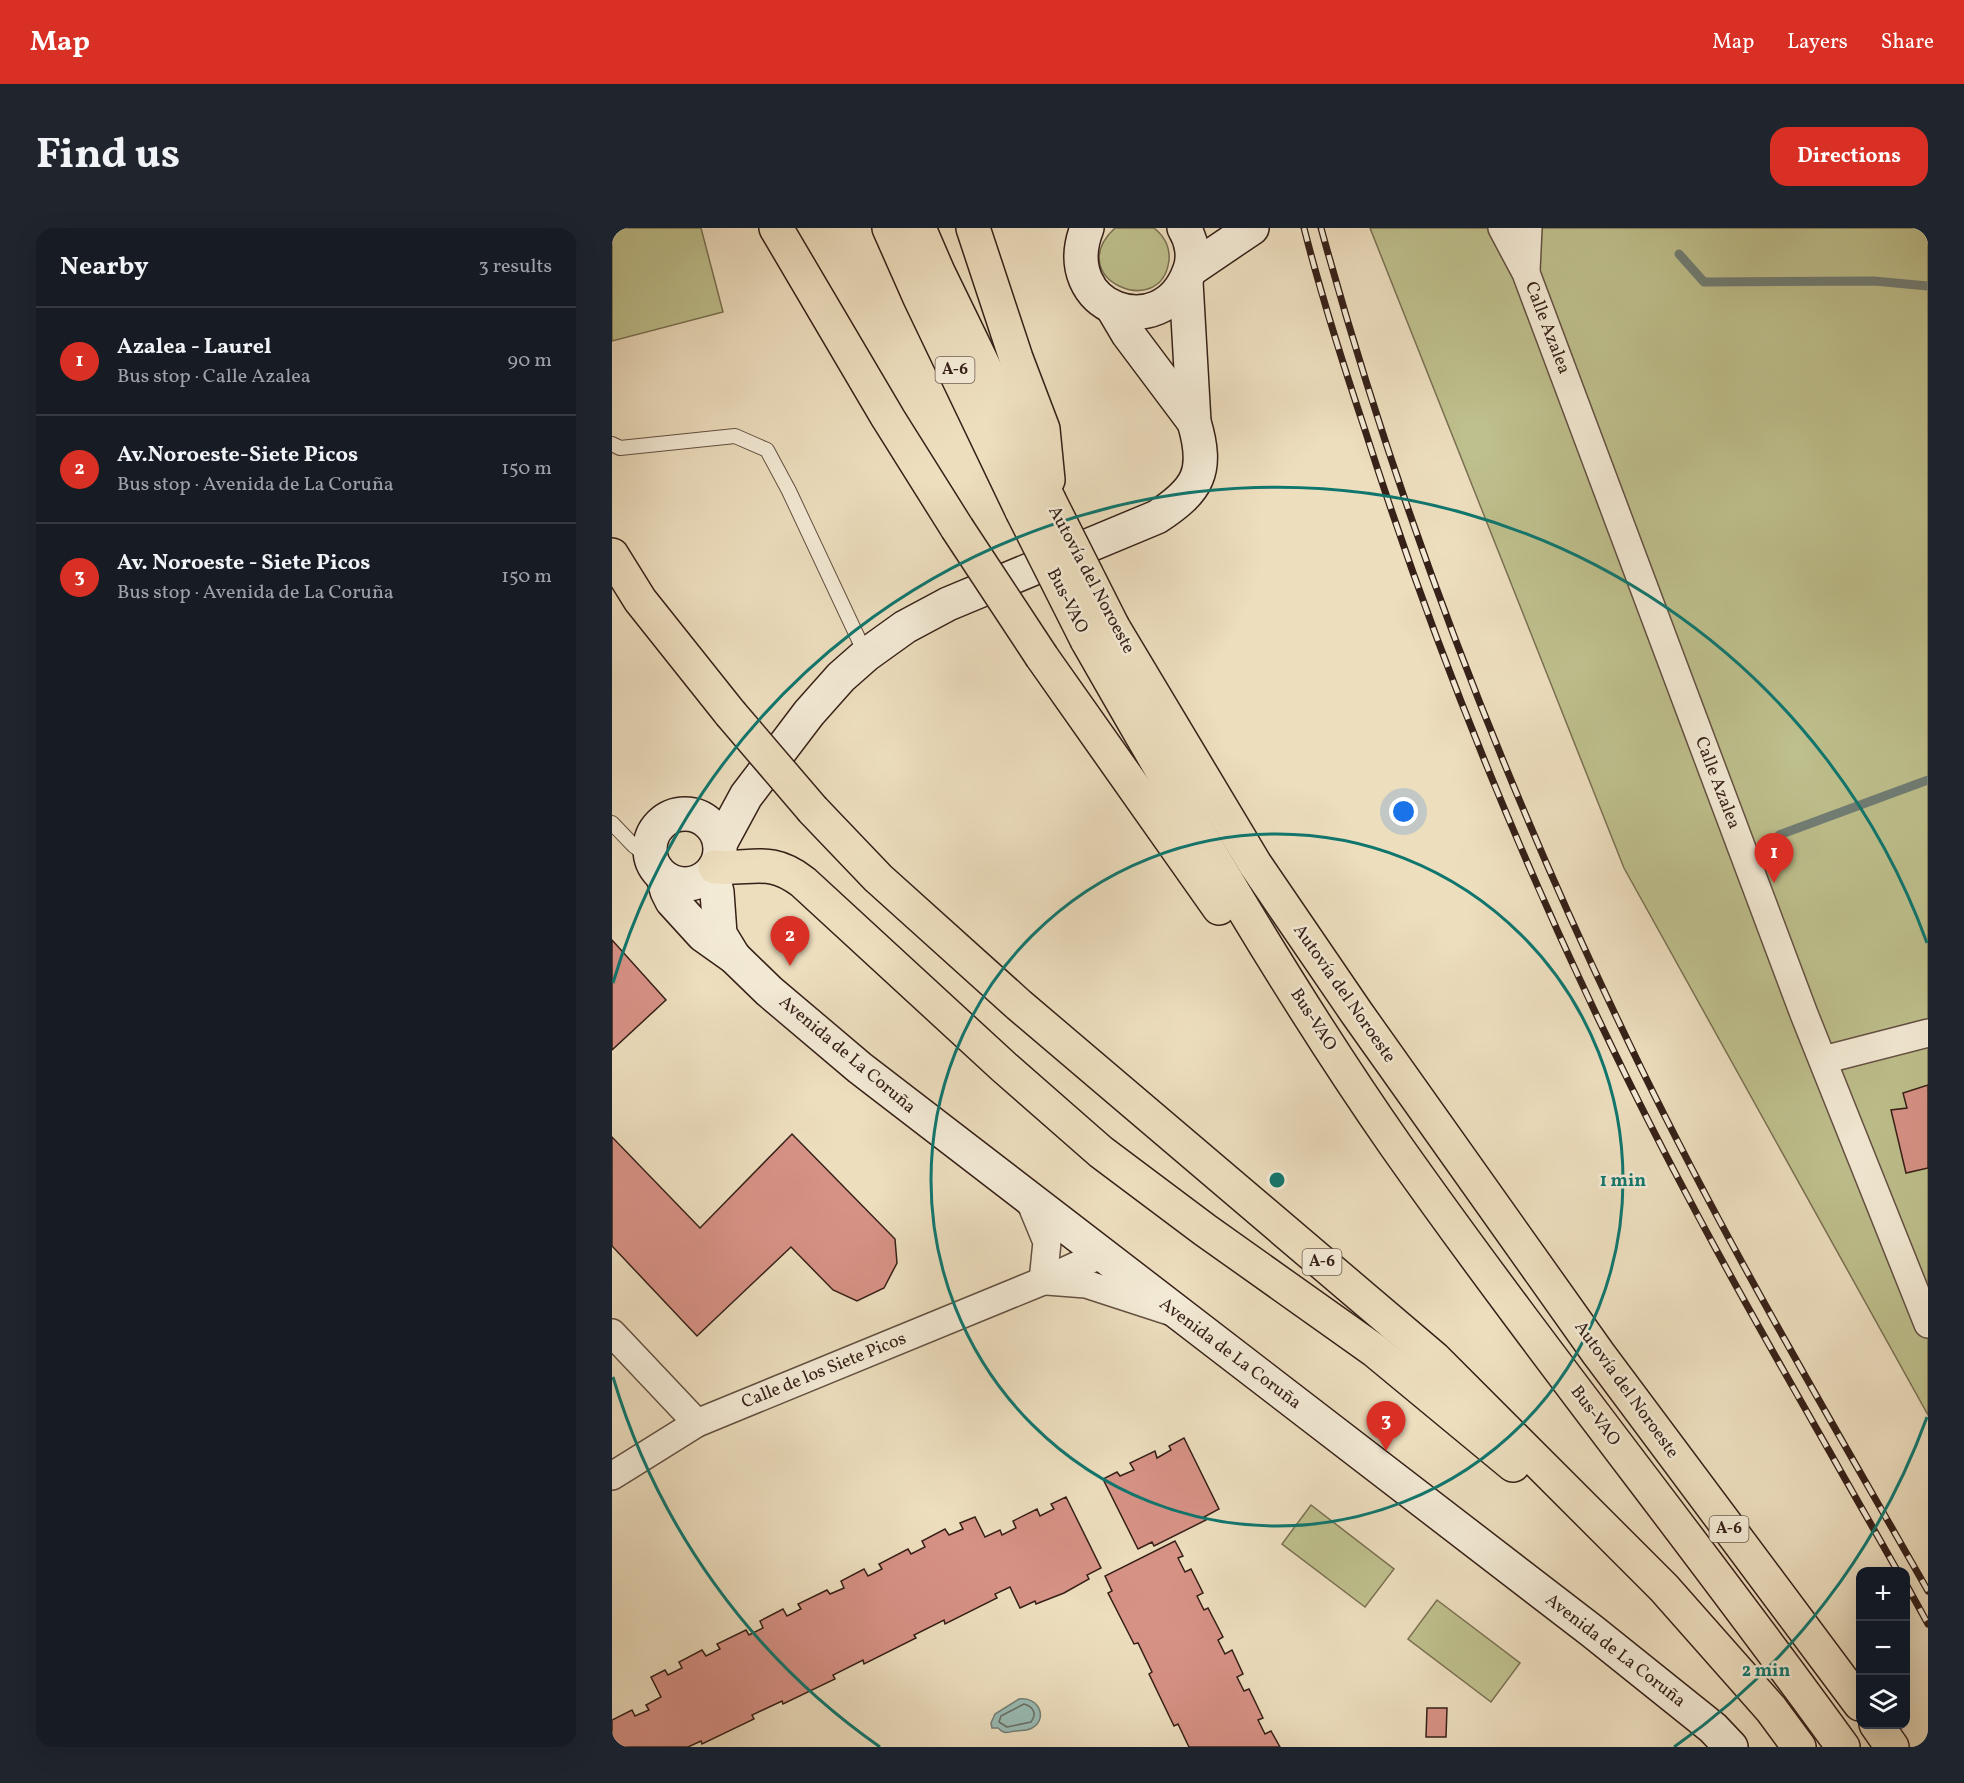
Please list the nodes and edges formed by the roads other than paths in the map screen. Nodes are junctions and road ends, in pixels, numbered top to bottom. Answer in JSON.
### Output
{"nodes":[{"id":1,"x":776,"y":228,"type":"edge"},
{"id":2,"x":889,"y":228,"type":"edge"},
{"id":3,"x":919,"y":228,"type":"edge"},
{"id":4,"x":973,"y":228,"type":"edge"},
{"id":5,"x":1087,"y":228,"type":"edge"},
{"id":6,"x":1184,"y":228,"type":"edge"},
{"id":7,"x":1252,"y":228,"type":"edge"},
{"id":8,"x":1502,"y":228,"type":"edge"},
{"id":9,"x":1528,"y":228,"type":"edge"},
{"id":10,"x":1526,"y":273,"type":"junction"},
{"id":11,"x":1188,"y":276,"type":"junction"},
{"id":12,"x":1112,"y":307,"type":"junction"},
{"id":13,"x":1194,"y":422,"type":"junction"},
{"id":14,"x":612,"y":444,"type":"edge"},
{"id":15,"x":1036,"y":506,"type":"junction"},
{"id":16,"x":612,"y":555,"type":"edge"},
{"id":17,"x":1100,"y":633,"type":"junction"},
{"id":18,"x":866,"y":655,"type":"junction"},
{"id":19,"x":746,"y":796,"type":"junction"},
{"id":20,"x":695,"y":816,"type":"junction"},
{"id":21,"x":612,"y":823,"type":"edge"},
{"id":22,"x":716,"y":861,"type":"junction"},
{"id":23,"x":657,"y":867,"type":"junction"},
{"id":24,"x":734,"y":957,"type":"junction"},
{"id":25,"x":1928,"y":1033,"type":"edge"},
{"id":26,"x":1823,"y":1060,"type":"junction"},
{"id":27,"x":1396,"y":1145,"type":"junction"},
{"id":28,"x":1030,"y":1201,"type":"junction"},
{"id":29,"x":1100,"y":1255,"type":"junction"},
{"id":30,"x":1043,"y":1281,"type":"junction"},
{"id":31,"x":1176,"y":1313,"type":"junction"},
{"id":32,"x":1928,"y":1324,"type":"edge"},
{"id":33,"x":612,"y":1333,"type":"edge"},
{"id":34,"x":697,"y":1424,"type":"junction"},
{"id":35,"x":612,"y":1476,"type":"edge"},
{"id":36,"x":1636,"y":1561,"type":"junction"},
{"id":37,"x":1856,"y":1699,"type":"edge"},
{"id":38,"x":1879,"y":1729,"type":"edge"},
{"id":39,"x":1731,"y":1747,"type":"edge"},
{"id":40,"x":1799,"y":1747,"type":"edge"},
{"id":41,"x":1843,"y":1747,"type":"edge"},
{"id":42,"x":1893,"y":1747,"type":"edge"}],
"edges":[{"from":1,"to":27,"type":"highway","bridge":true},
{"from":2,"to":15,"type":"highway","name":"Bus-VAO","number":"A-6"},
{"from":3,"to":15,"type":"highway","name":"Autovía del Noroeste","number":"A-6"},
{"from":4,"to":15,"type":"highway"},
{"from":5,"to":12,"type":"street"},
{"from":6,"to":11,"type":"street"},
{"from":7,"to":11,"type":"street"},
{"from":8,"to":10,"type":"street","name":"Calle Azalea"},
{"from":9,"to":10,"type":"street","name":"Calle Azalea"},
{"from":10,"to":26,"type":"street","name":"Calle Azalea"},
{"from":11,"to":12,"type":"street"},
{"from":11,"to":13,"type":"street"},
{"from":12,"to":13,"type":"street"},
{"from":13,"to":18,"type":"street"},
{"from":14,"to":18,"type":"lane"},
{"from":15,"to":17,"type":"highway","name":"Bus-VAO","number":"A-6","bridge":true},
{"from":16,"to":36,"type":"highway","number":"A-6","bridge":true},
{"from":17,"to":27,"type":"highway","name":"Bus-VAO"},
{"from":17,"to":37,"type":"highway","name":"Autovía del Noroeste","number":"A-6"},
{"from":18,"to":19,"type":"street"},
{"from":19,"to":20,"type":"street"},
{"from":19,"to":22,"type":"street"},
{"from":20,"to":22,"type":"street"},
{"from":20,"to":23,"type":"street"},
{"from":21,"to":23,"type":"lane"},
{"from":22,"to":23,"type":"street"},
{"from":22,"to":24,"type":"street","name":"Avenida de La Coruña"},
{"from":22,"to":36,"type":"highway"},
{"from":23,"to":24,"type":"street","name":"Avenida de La Coruña"},
{"from":24,"to":28,"type":"street","name":"Avenida de La Coruña"},
{"from":25,"to":26,"type":"street"},
{"from":26,"to":32,"type":"street","name":"Calle Azalea"},
{"from":27,"to":41,"type":"highway","name":"Bus-VAO"},
{"from":28,"to":29,"type":"street","name":"Avenida de La Coruña"},
{"from":28,"to":30,"type":"street"},
{"from":29,"to":30,"type":"street","name":"Calle de los Siete Picos"},
{"from":29,"to":31,"type":"street","name":"Avenida de La Coruña"},
{"from":30,"to":31,"type":"street","name":"Calle de los Siete Picos"},
{"from":30,"to":34,"type":"street","name":"Calle de los Siete Picos"},
{"from":31,"to":39,"type":"street","name":"Avenida de La Coruña"},
{"from":33,"to":34,"type":"street"},
{"from":34,"to":35,"type":"street","name":"Calle de los Siete Picos"},
{"from":36,"to":40,"type":"highway","number":"A-6"},
{"from":38,"to":42,"type":"highway"}]}
